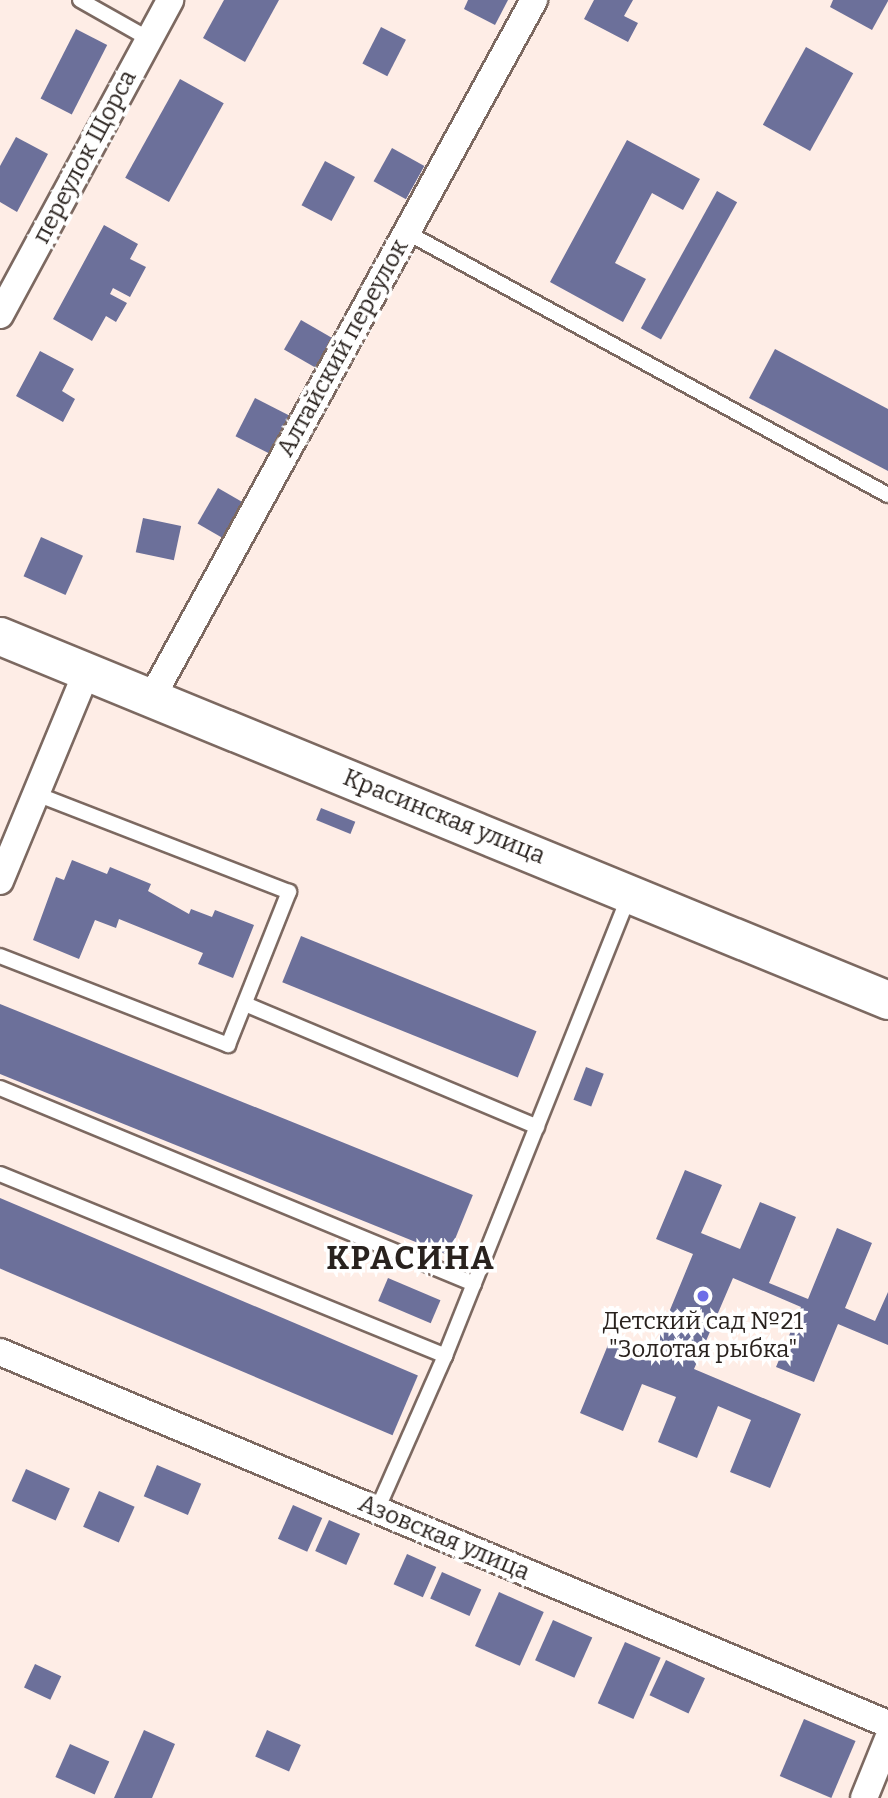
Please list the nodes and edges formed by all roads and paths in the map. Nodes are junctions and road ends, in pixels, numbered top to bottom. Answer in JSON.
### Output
{"nodes":[{"id":1,"x":80,"y":0,"type":"edge"},
{"id":2,"x":170,"y":0,"type":"edge"},
{"id":3,"x":534,"y":0,"type":"edge"},
{"id":4,"x":149,"y":39,"type":"junction"},
{"id":5,"x":406,"y":232,"type":"junction"},
{"id":6,"x":0,"y":315,"type":"edge"},
{"id":7,"x":888,"y":495,"type":"edge"},
{"id":8,"x":0,"y":636,"type":"edge"},
{"id":9,"x":87,"y":671,"type":"junction"},
{"id":10,"x":152,"y":697,"type":"junction"},
{"id":11,"x":36,"y":794,"type":"junction"},
{"id":12,"x":2,"y":872,"type":"edge"},
{"id":13,"x":630,"y":893,"type":"junction"},
{"id":14,"x":0,"y":956,"type":"edge"},
{"id":15,"x":888,"y":1000,"type":"edge"},
{"id":16,"x":245,"y":1004,"type":"junction"},
{"id":17,"x":0,"y":1088,"type":"edge"},
{"id":18,"x":537,"y":1127,"type":"junction"},
{"id":19,"x":0,"y":1174,"type":"edge"},
{"id":20,"x":474,"y":1284,"type":"junction"},
{"id":21,"x":0,"y":1352,"type":"edge"},
{"id":22,"x":445,"y":1356,"type":"junction"},
{"id":23,"x":377,"y":1510,"type":"junction"},
{"id":24,"x":888,"y":1724,"type":"edge"},
{"id":25,"x":888,"y":1739,"type":"edge"},
{"id":26,"x":864,"y":1798,"type":"edge"}],
"edges":[{"from":1,"to":4,"type":"lane"},
{"from":2,"to":4,"type":"street","name":"переулок Щорса"},
{"from":3,"to":5,"type":"street","name":"Алтайский переулок"},
{"from":4,"to":6,"type":"street","name":"переулок Щорса"},
{"from":5,"to":7,"type":"lane"},
{"from":5,"to":10,"type":"street","name":"Алтайский переулок"},
{"from":8,"to":9,"type":"main road","name":"Красинская улица"},
{"from":9,"to":10,"type":"main road","name":"Красинская улица"},
{"from":9,"to":11,"type":"street"},
{"from":10,"to":13,"type":"main road","name":"Красинская улица"},
{"from":11,"to":12,"type":"street"},
{"from":11,"to":16,"type":"lane"},
{"from":13,"to":15,"type":"main road","name":"Красинская улица"},
{"from":13,"to":18,"type":"lane"},
{"from":14,"to":16,"type":"lane"},
{"from":16,"to":18,"type":"lane"},
{"from":17,"to":20,"type":"lane"},
{"from":18,"to":20,"type":"lane"},
{"from":19,"to":22,"type":"lane"},
{"from":20,"to":22,"type":"lane"},
{"from":21,"to":23,"type":"street","name":"Азовская улица"},
{"from":22,"to":23,"type":"lane"},
{"from":23,"to":24,"type":"street","name":"Азовская улица"},
{"from":25,"to":26,"type":"street"}]}
